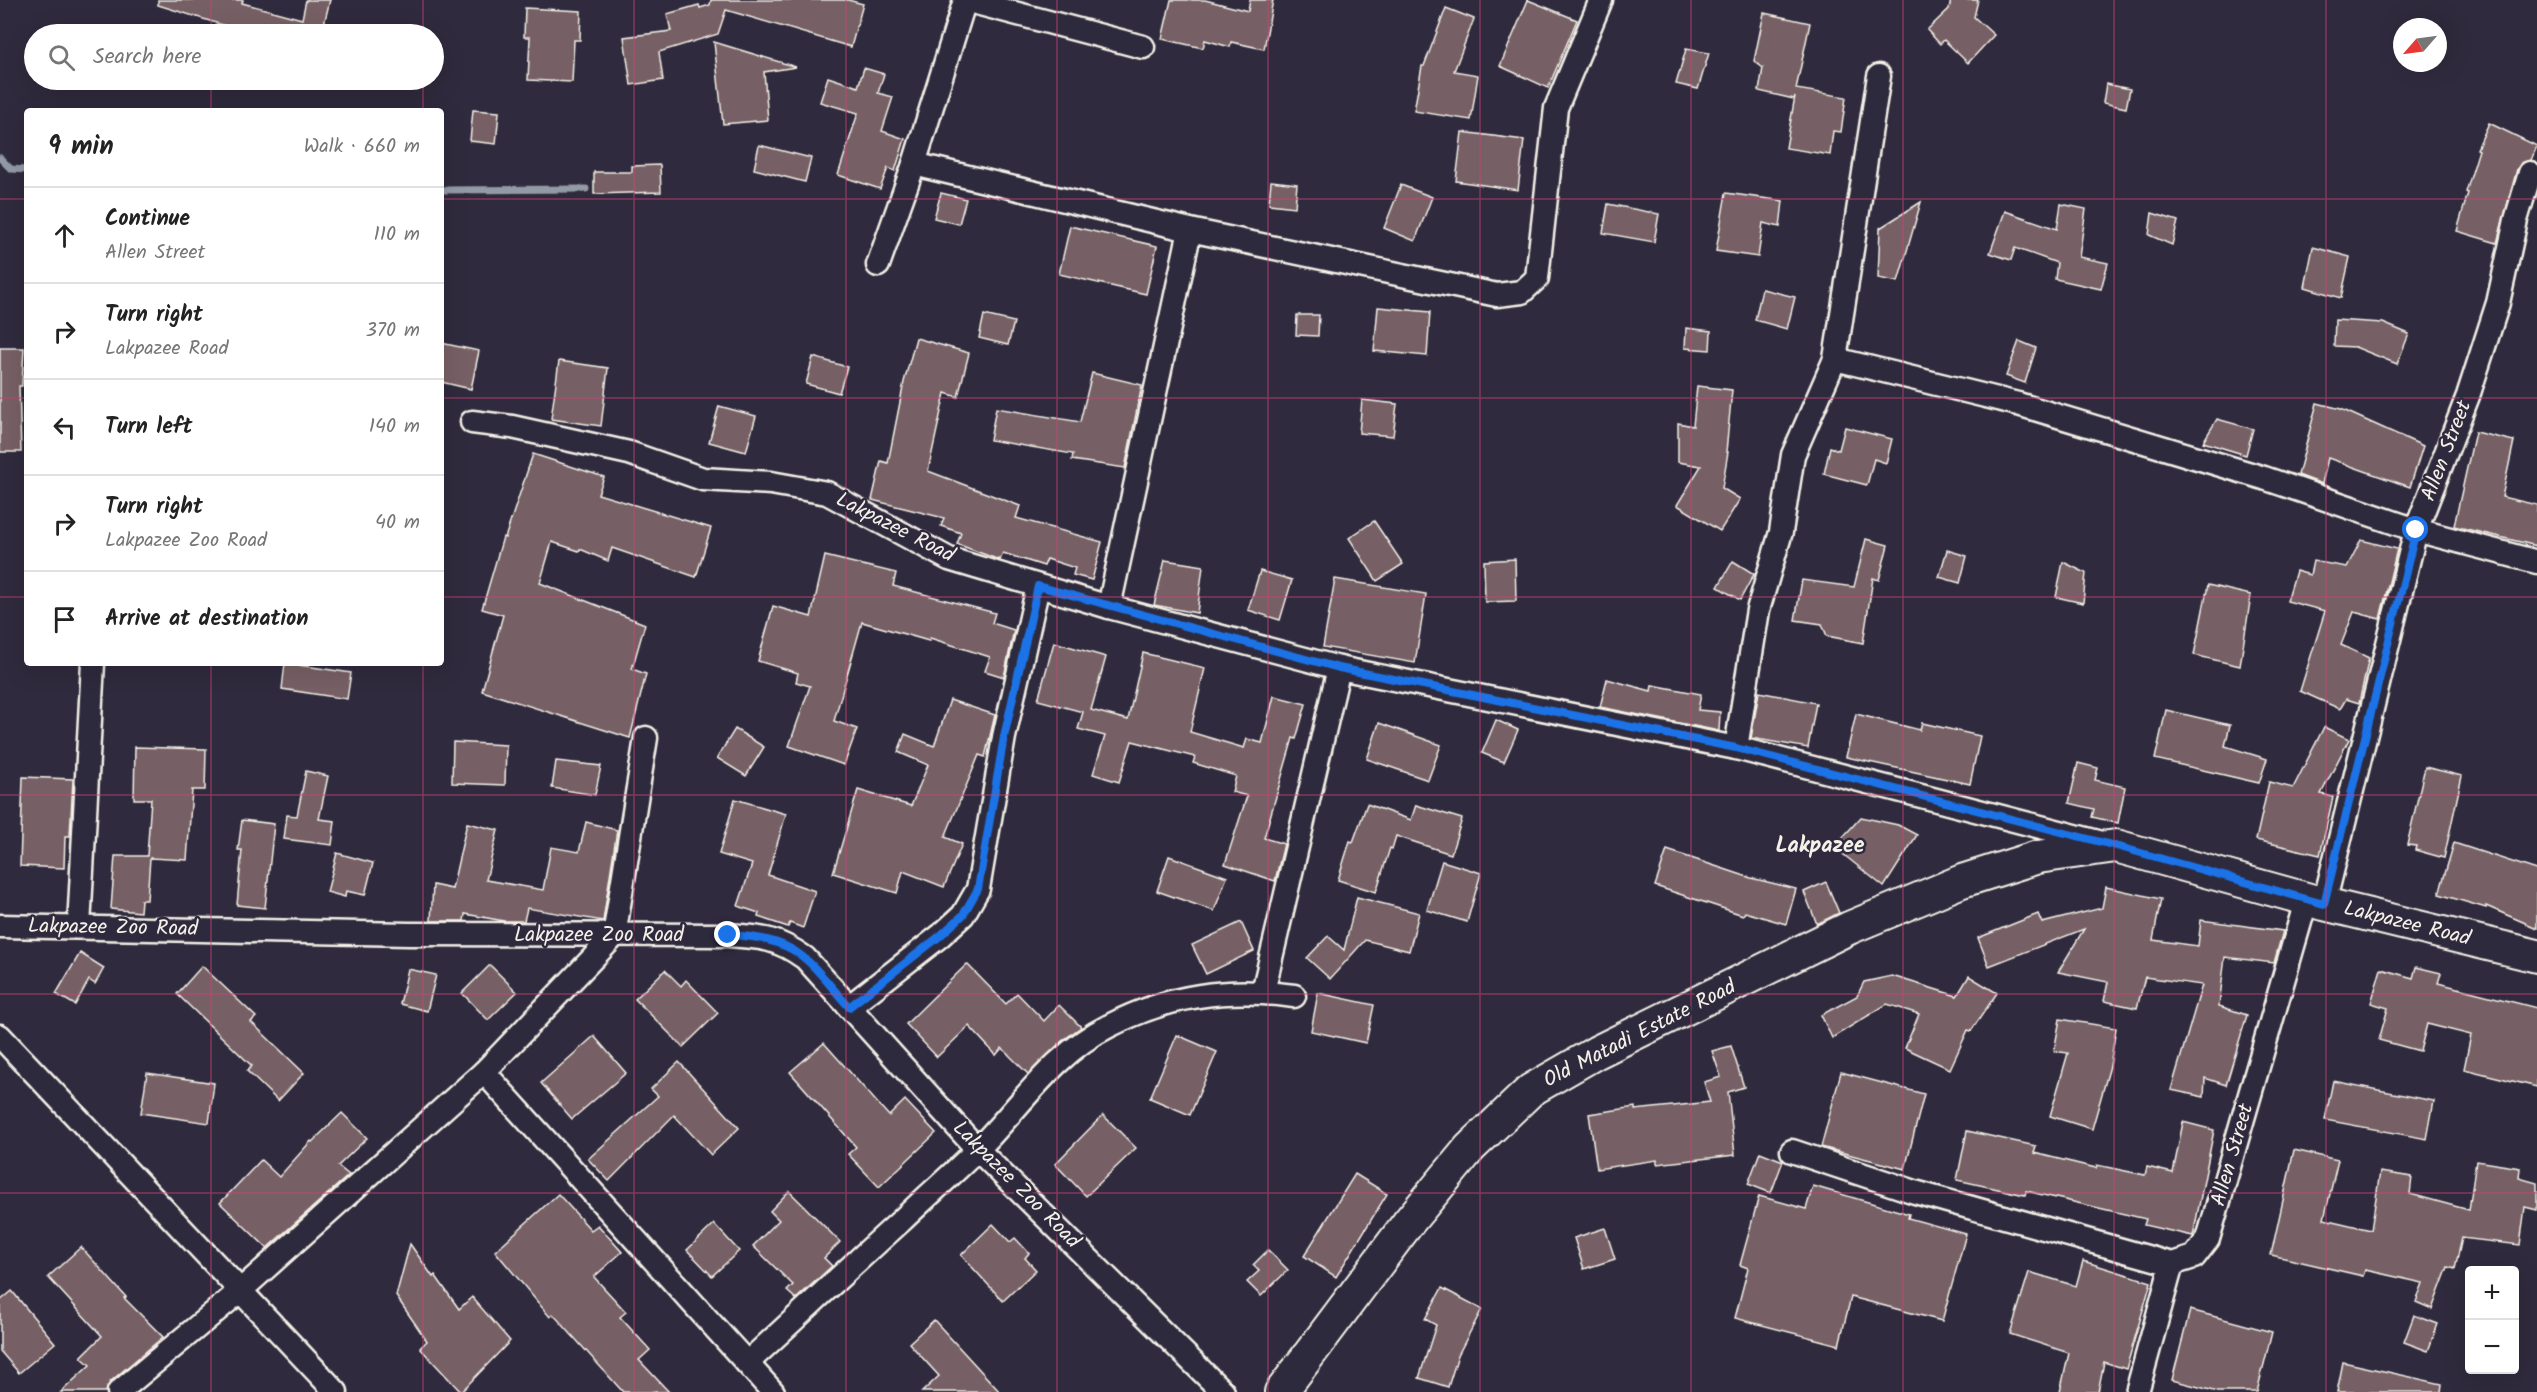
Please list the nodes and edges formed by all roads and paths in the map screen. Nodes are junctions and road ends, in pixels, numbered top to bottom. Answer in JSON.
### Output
{"nodes":[{"id":1,"x":1601,"y":0,"type":"edge"},
{"id":2,"x":1143,"y":47,"type":"dead end"},
{"id":3,"x":1879,"y":76,"type":"dead end"},
{"id":4,"x":914,"y":164,"type":"junction"},
{"id":5,"x":2530,"y":174,"type":"dead end"},
{"id":6,"x":1190,"y":230,"type":"junction"},
{"id":7,"x":878,"y":265,"type":"dead end"},
{"id":8,"x":1835,"y":359,"type":"junction"},
{"id":9,"x":472,"y":422,"type":"dead end"},
{"id":10,"x":2416,"y":530,"type":"junction"},
{"id":11,"x":2537,"y":562,"type":"edge"},
{"id":12,"x":1038,"y":586,"type":"junction"},
{"id":13,"x":1109,"y":607,"type":"junction"},
{"id":14,"x":93,"y":666,"type":"edge"},
{"id":15,"x":1339,"y":668,"type":"junction"},
{"id":16,"x":645,"y":738,"type":"dead end"},
{"id":17,"x":1736,"y":748,"type":"junction"},
{"id":18,"x":2116,"y":846,"type":"junction"},
{"id":19,"x":2315,"y":901,"type":"junction"},
{"id":20,"x":0,"y":926,"type":"edge"},
{"id":21,"x":79,"y":927,"type":"junction"},
{"id":22,"x":614,"y":936,"type":"junction"},
{"id":23,"x":2537,"y":956,"type":"edge"},
{"id":24,"x":1263,"y":992,"type":"junction"},
{"id":25,"x":1294,"y":996,"type":"dead end"},
{"id":26,"x":849,"y":1007,"type":"junction"},
{"id":27,"x":0,"y":1036,"type":"edge"},
{"id":28,"x":484,"y":1072,"type":"junction"},
{"id":29,"x":978,"y":1149,"type":"junction"},
{"id":30,"x":1792,"y":1151,"type":"dead end"},
{"id":31,"x":2172,"y":1264,"type":"junction"},
{"id":32,"x":240,"y":1292,"type":"junction"},
{"id":33,"x":747,"y":1363,"type":"junction"},
{"id":34,"x":119,"y":1392,"type":"edge"},
{"id":35,"x":336,"y":1392,"type":"edge"},
{"id":36,"x":773,"y":1392,"type":"edge"},
{"id":37,"x":1223,"y":1392,"type":"edge"},
{"id":38,"x":1281,"y":1392,"type":"edge"},
{"id":39,"x":2137,"y":1392,"type":"edge"}],
"edges":[{"from":1,"to":6,"type":"street"},
{"from":2,"to":4,"type":"street"},
{"from":3,"to":8,"type":"street"},
{"from":4,"to":6,"type":"street"},
{"from":4,"to":7,"type":"street"},
{"from":5,"to":10,"type":"street","name":"Allen Street"},
{"from":6,"to":13,"type":"street"},
{"from":8,"to":10,"type":"street"},
{"from":8,"to":17,"type":"street"},
{"from":9,"to":12,"type":"street","name":"Lakpazee Road"},
{"from":10,"to":11,"type":"street"},
{"from":10,"to":19,"type":"street","name":"Allen Street"},
{"from":12,"to":13,"type":"street","name":"Lakpazee Road"},
{"from":12,"to":26,"type":"street"},
{"from":13,"to":15,"type":"street","name":"Lakpazee Road"},
{"from":14,"to":21,"type":"street"},
{"from":15,"to":17,"type":"street","name":"Lakpazee Road"},
{"from":15,"to":24,"type":"street"},
{"from":16,"to":22,"type":"street"},
{"from":17,"to":18,"type":"street","name":"Lakpazee Road"},
{"from":18,"to":19,"type":"street","name":"Lakpazee Road"},
{"from":18,"to":38,"type":"street","name":"Old Matadi Estate Road"},
{"from":19,"to":23,"type":"street","name":"Lakpazee Road"},
{"from":19,"to":31,"type":"street","name":"Allen Street"},
{"from":20,"to":21,"type":"street","name":"Lakpazee Zoo Road"},
{"from":21,"to":22,"type":"street","name":"Lakpazee Zoo Road"},
{"from":22,"to":26,"type":"street","name":"Lakpazee Zoo Road"},
{"from":22,"to":28,"type":"street"},
{"from":24,"to":25,"type":"street"},
{"from":24,"to":29,"type":"street"},
{"from":26,"to":29,"type":"street","name":"Lakpazee Zoo Road"},
{"from":27,"to":32,"type":"street"},
{"from":28,"to":32,"type":"street"},
{"from":28,"to":33,"type":"street"},
{"from":29,"to":33,"type":"street"},
{"from":29,"to":37,"type":"street","name":"Lakpazee Zoo Road"},
{"from":30,"to":31,"type":"street"},
{"from":31,"to":39,"type":"street"},
{"from":32,"to":34,"type":"street"},
{"from":32,"to":35,"type":"street"},
{"from":33,"to":36,"type":"street"}]}
